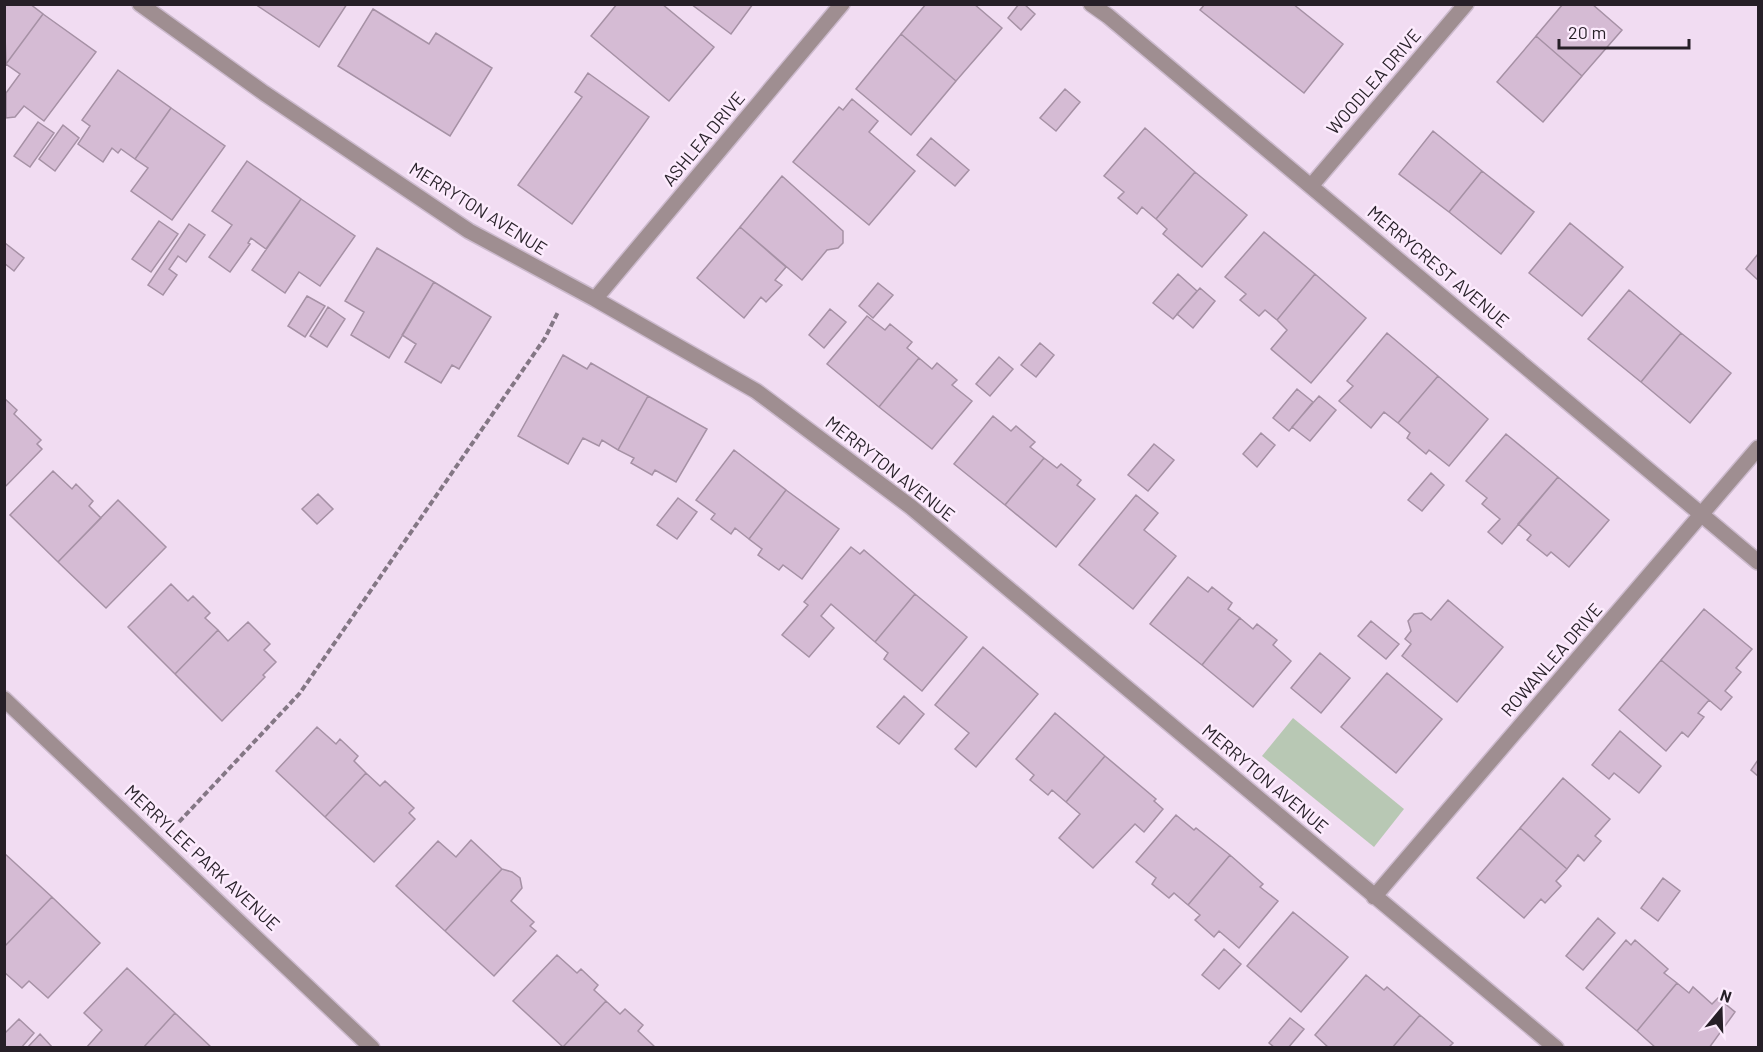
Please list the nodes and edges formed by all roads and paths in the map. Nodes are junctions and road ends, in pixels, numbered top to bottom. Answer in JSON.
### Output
{"nodes":[{"id":1,"x":140,"y":4,"type":"edge"},
{"id":2,"x":842,"y":4,"type":"edge"},
{"id":3,"x":1091,"y":4,"type":"edge"},
{"id":4,"x":1466,"y":4,"type":"edge"},
{"id":5,"x":1311,"y":186,"type":"junction"},
{"id":6,"x":570,"y":287,"type":"junction"},
{"id":7,"x":596,"y":299,"type":"junction"},
{"id":8,"x":1758,"y":448,"type":"edge"},
{"id":9,"x":1702,"y":514,"type":"junction"},
{"id":10,"x":1758,"y":562,"type":"edge"},
{"id":11,"x":4,"y":699,"type":"edge"},
{"id":12,"x":159,"y":844,"type":"junction"},
{"id":13,"x":1374,"y":897,"type":"junction"},
{"id":14,"x":372,"y":1047,"type":"edge"},
{"id":15,"x":1556,"y":1047,"type":"edge"}],
"edges":[{"from":1,"to":6,"type":"street","name":"MERRYTON AVENUE"},
{"from":2,"to":7,"type":"street","name":"ASHLEA DRIVE"},
{"from":3,"to":5,"type":"street","name":"MERRYCREST AVENUE"},
{"from":4,"to":5,"type":"street","name":"WOODLEA DRIVE"},
{"from":5,"to":9,"type":"street","name":"MERRYCREST AVENUE"},
{"from":6,"to":7,"type":"street","name":"MERRYTON AVENUE"},
{"from":6,"to":12,"type":"path"},
{"from":7,"to":13,"type":"street","name":"MERRYTON AVENUE"},
{"from":8,"to":9,"type":"street","name":"ROWANLEA DRIVE"},
{"from":9,"to":10,"type":"street","name":"MERRYCREST AVENUE"},
{"from":9,"to":13,"type":"street","name":"ROWANLEA DRIVE"},
{"from":11,"to":12,"type":"street","name":"MERRYLEE PARK AVENUE"},
{"from":12,"to":14,"type":"street","name":"MERRYLEE PARK AVENUE"},
{"from":13,"to":15,"type":"street","name":"MERRYTON AVENUE"}]}
